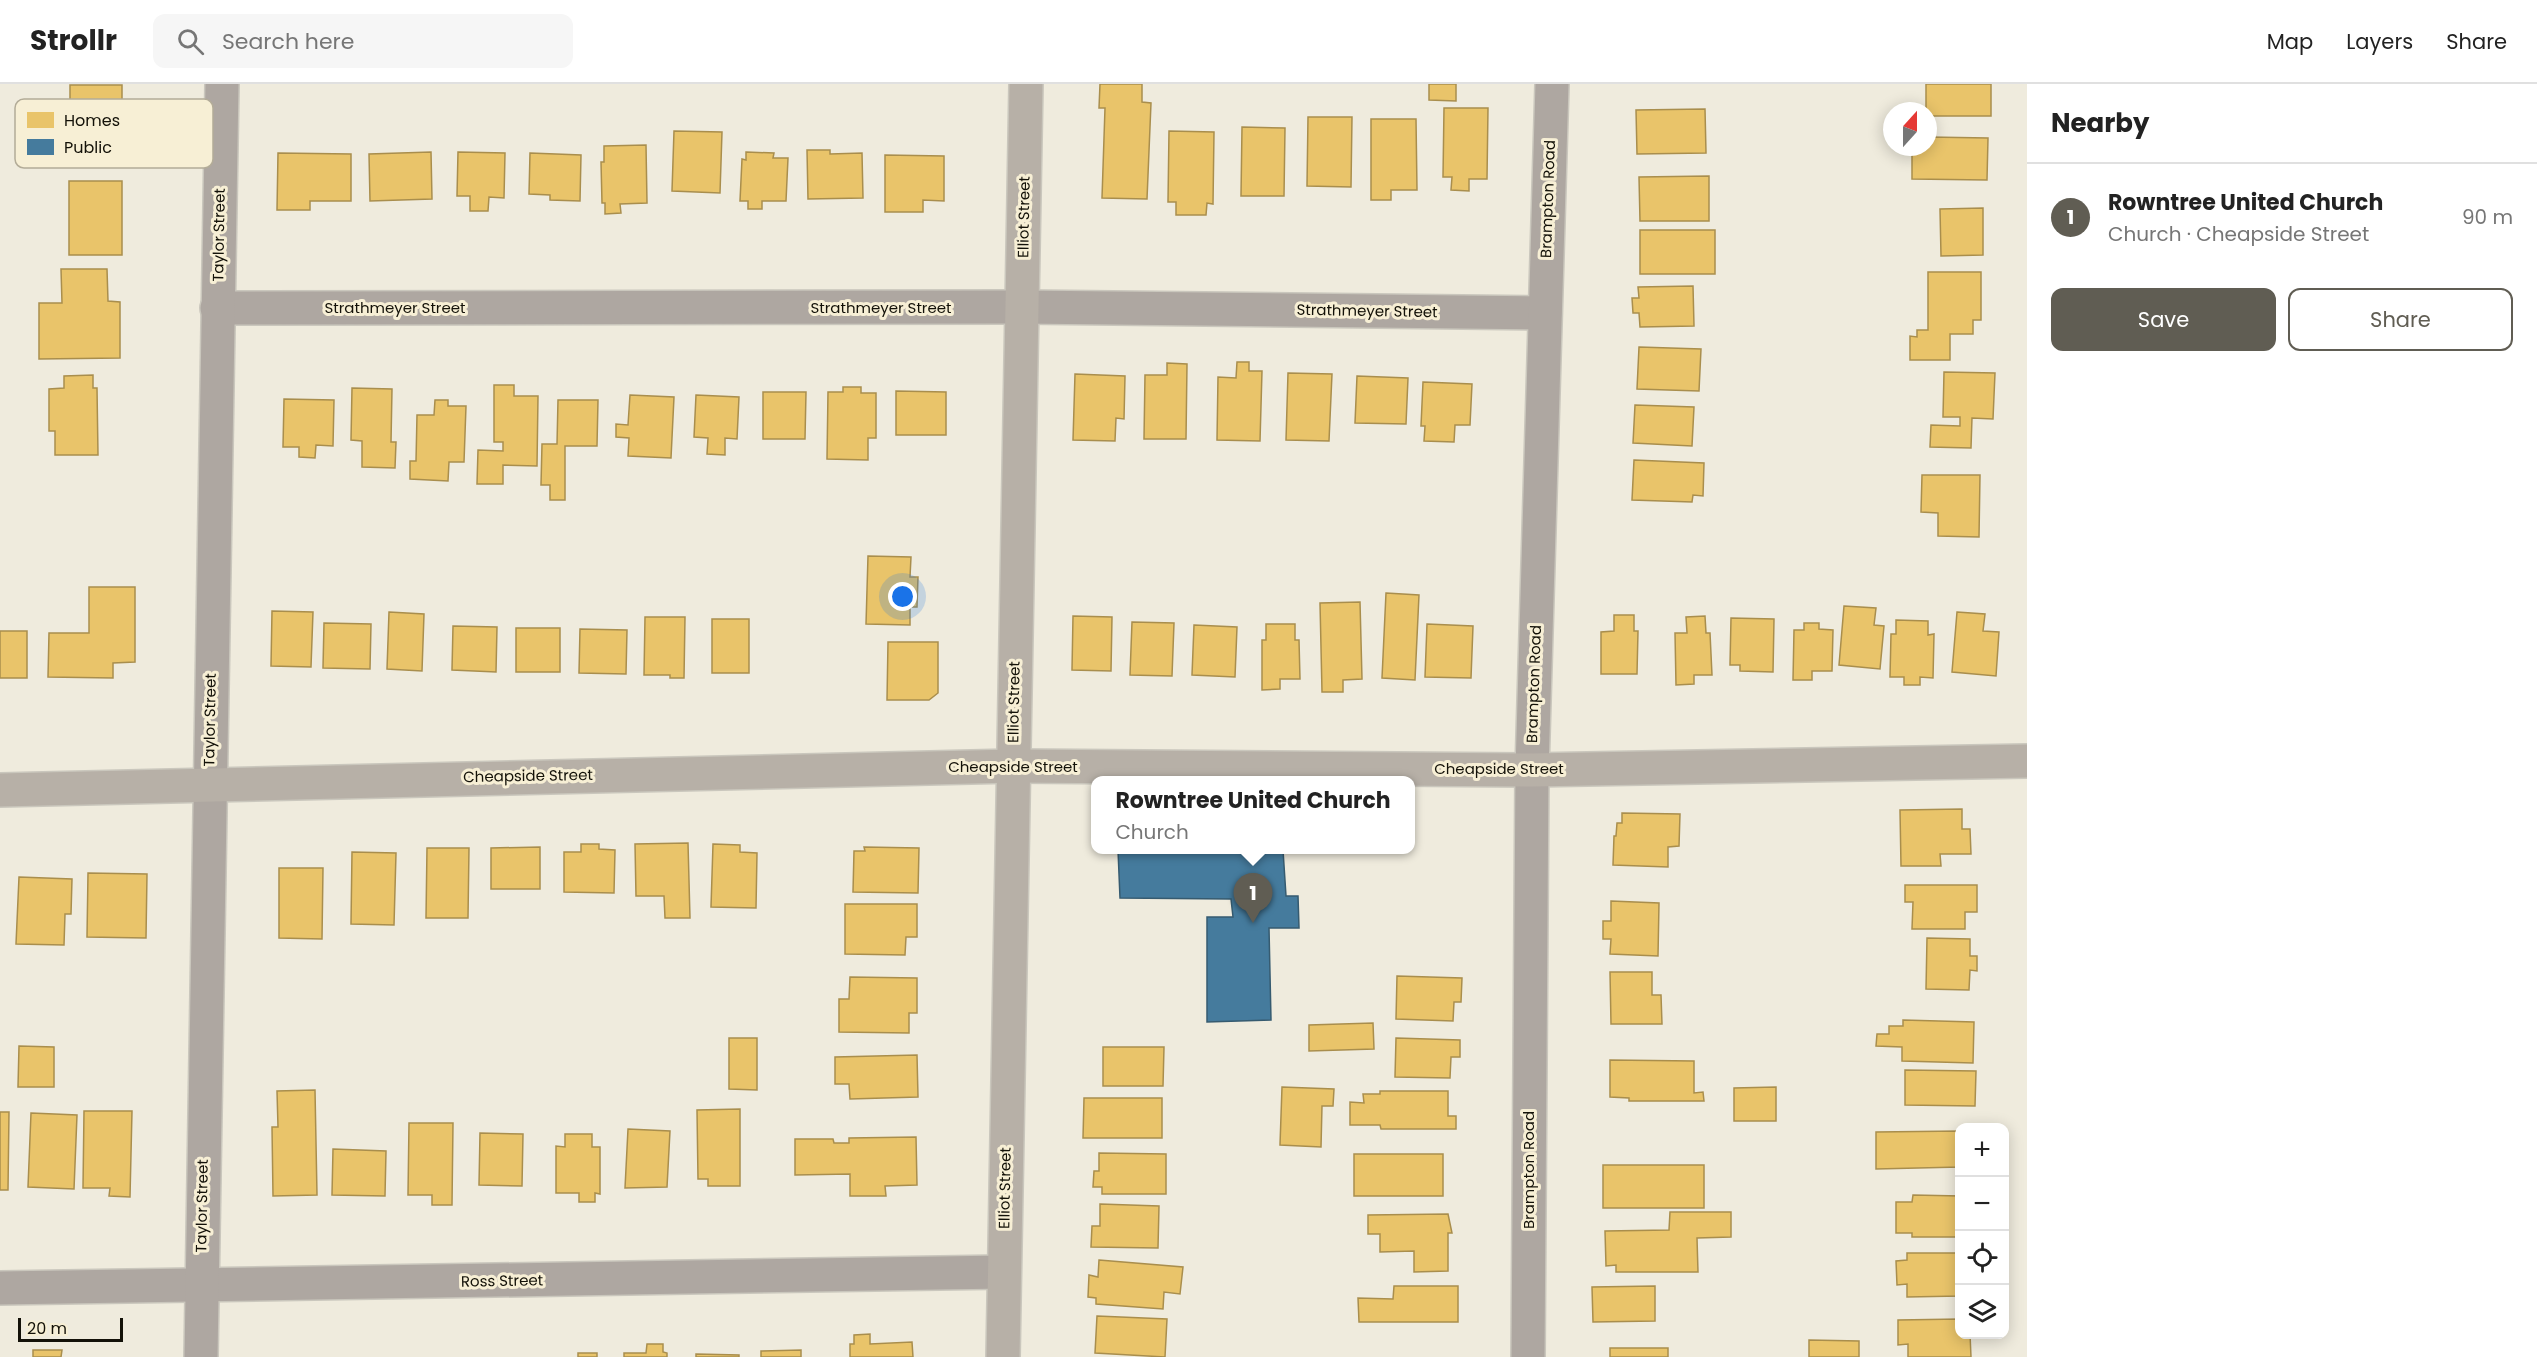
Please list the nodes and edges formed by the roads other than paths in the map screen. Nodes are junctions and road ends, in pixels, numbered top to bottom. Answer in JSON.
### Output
{"nodes":[{"id":1,"x":222,"y":84,"type":"edge"},
{"id":2,"x":1026,"y":84,"type":"edge"},
{"id":3,"x":1552,"y":84,"type":"edge"},
{"id":4,"x":217,"y":308,"type":"junction"},
{"id":5,"x":1023,"y":308,"type":"junction"},
{"id":6,"x":1545,"y":313,"type":"junction"},
{"id":7,"x":2027,"y":761,"type":"edge"},
{"id":8,"x":1013,"y":766,"type":"junction"},
{"id":9,"x":1532,"y":770,"type":"junction"},
{"id":10,"x":209,"y":783,"type":"junction"},
{"id":11,"x":0,"y":790,"type":"edge"},
{"id":12,"x":1004,"y":1272,"type":"junction"},
{"id":13,"x":201,"y":1286,"type":"junction"},
{"id":14,"x":0,"y":1288,"type":"edge"},
{"id":15,"x":201,"y":1357,"type":"edge"},
{"id":16,"x":1003,"y":1357,"type":"edge"},
{"id":17,"x":1528,"y":1357,"type":"edge"}],
"edges":[{"from":1,"to":4,"type":"street","name":"Taylor Street"},
{"from":2,"to":5,"type":"street","name":"Elliot Street"},
{"from":3,"to":6,"type":"street","name":"Brampton Road"},
{"from":4,"to":5,"type":"street","name":"Strathmeyer Street"},
{"from":4,"to":10,"type":"street","name":"Taylor Street"},
{"from":5,"to":6,"type":"street","name":"Strathmeyer Street"},
{"from":5,"to":8,"type":"street","name":"Elliot Street"},
{"from":6,"to":9,"type":"street","name":"Brampton Road"},
{"from":7,"to":9,"type":"street","name":"Cheapside Street"},
{"from":8,"to":9,"type":"street","name":"Cheapside Street"},
{"from":8,"to":10,"type":"street","name":"Cheapside Street"},
{"from":8,"to":12,"type":"street","name":"Elliot Street"},
{"from":9,"to":17,"type":"street","name":"Brampton Road"},
{"from":10,"to":11,"type":"street","name":"Cheapside Street"},
{"from":10,"to":13,"type":"street","name":"Taylor Street"},
{"from":12,"to":13,"type":"street","name":"Ross Street"},
{"from":12,"to":16,"type":"street","name":"Elliot Street"},
{"from":13,"to":14,"type":"street","name":"Ross Street"},
{"from":13,"to":15,"type":"street","name":"Taylor Street"}]}
